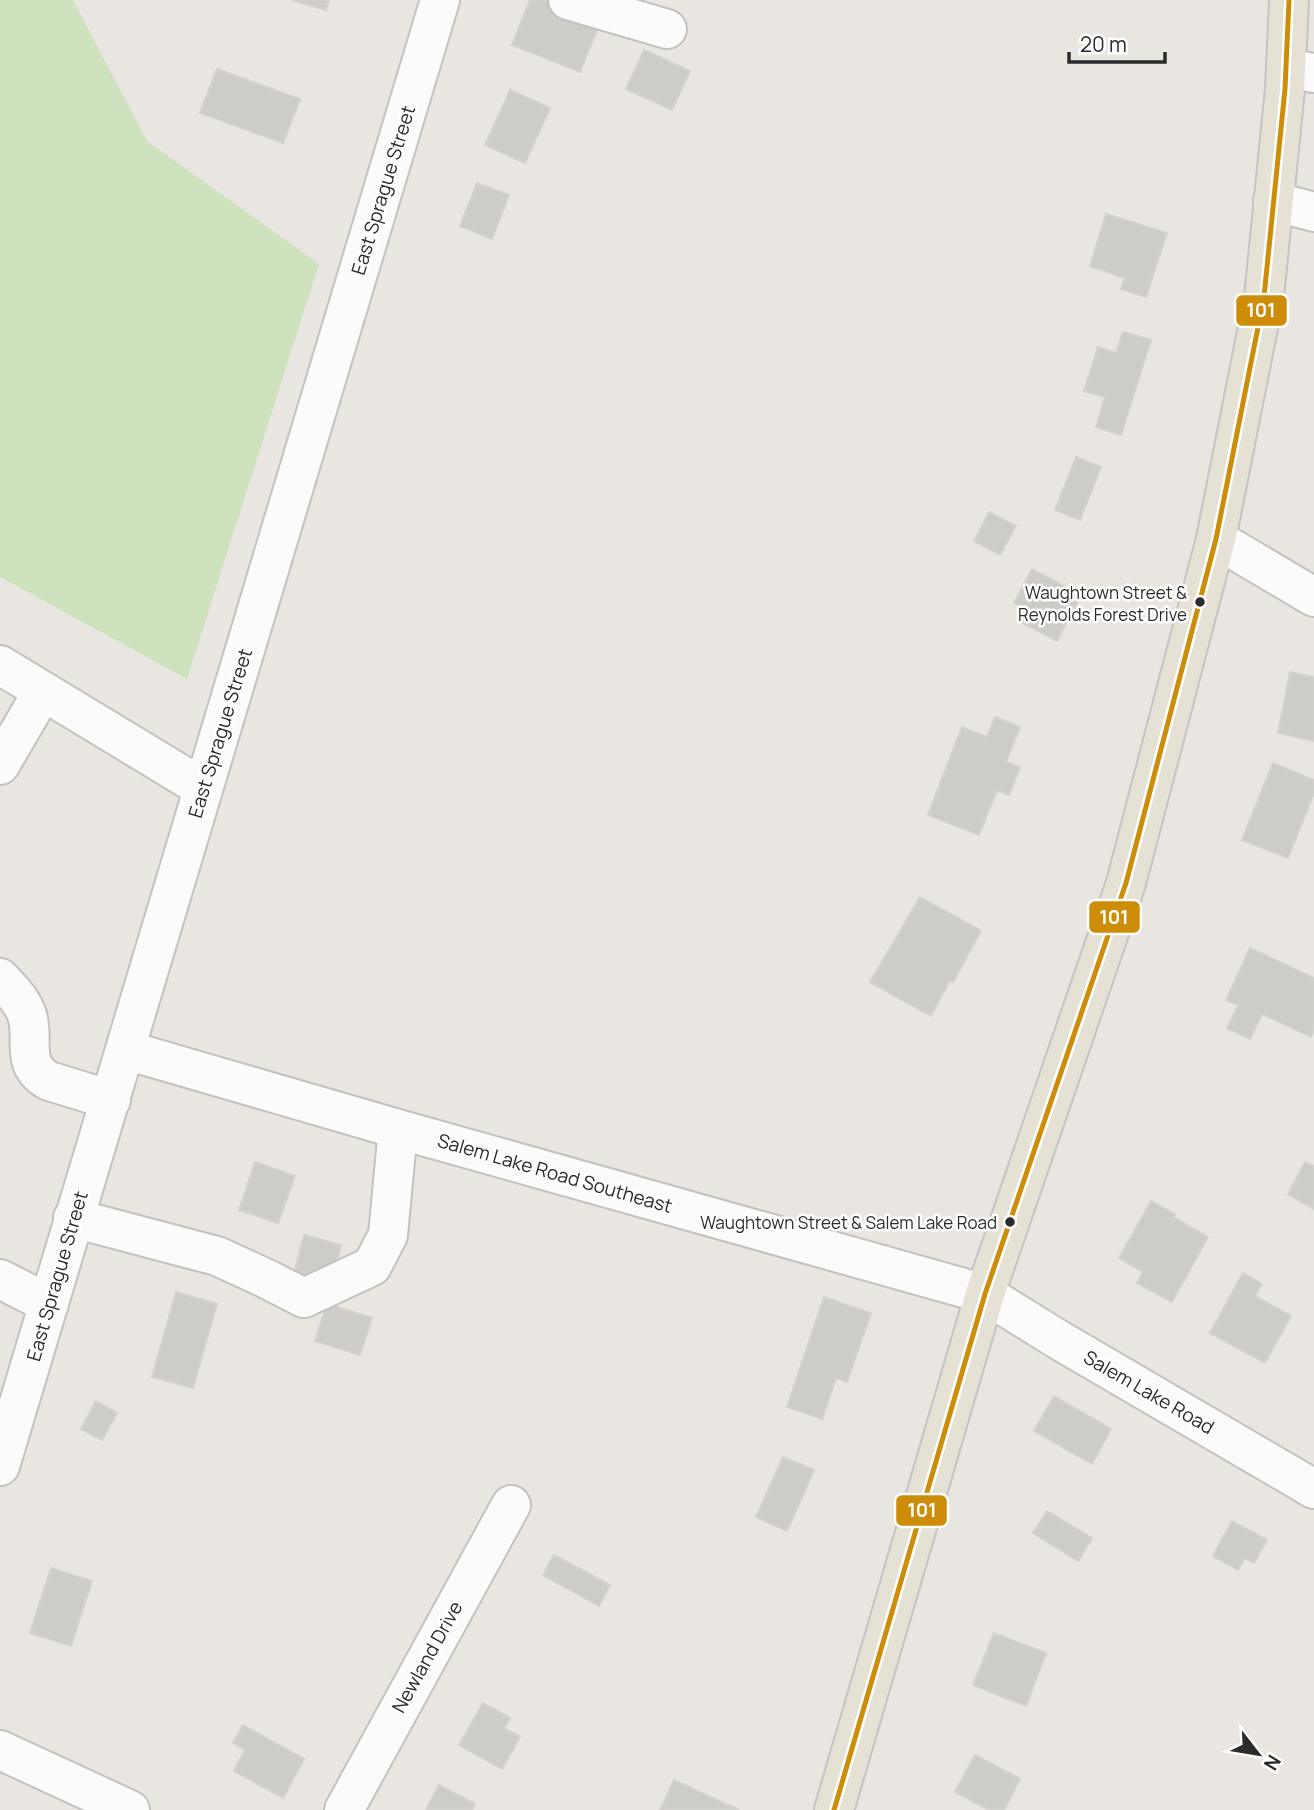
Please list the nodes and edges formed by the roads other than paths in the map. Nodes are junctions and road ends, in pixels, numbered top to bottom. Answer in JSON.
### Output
{"nodes":[{"id":1,"x":440,"y":0,"type":"edge"},
{"id":2,"x":568,"y":0,"type":"edge"},
{"id":3,"x":1289,"y":0,"type":"edge"},
{"id":4,"x":620,"y":7,"type":"edge"},
{"id":5,"x":667,"y":29,"type":"dead end"},
{"id":6,"x":1300,"y":70,"type":"edge"},
{"id":7,"x":1273,"y":201,"type":"junction"},
{"id":8,"x":1314,"y":212,"type":"edge"},
{"id":9,"x":1216,"y":539,"type":"junction"},
{"id":10,"x":1314,"y":597,"type":"edge"},
{"id":11,"x":0,"y":665,"type":"edge"},
{"id":12,"x":43,"y":691,"type":"junction"},
{"id":13,"x":0,"y":765,"type":"edge"},
{"id":14,"x":203,"y":788,"type":"junction"},
{"id":15,"x":0,"y":978,"type":"edge"},
{"id":16,"x":126,"y":1050,"type":"junction"},
{"id":17,"x":111,"y":1100,"type":"junction"},
{"id":18,"x":398,"y":1129,"type":"junction"},
{"id":19,"x":73,"y":1218,"type":"junction"},
{"id":20,"x":0,"y":1279,"type":"edge"},
{"id":21,"x":985,"y":1294,"type":"junction"},
{"id":22,"x":49,"y":1304,"type":"junction"},
{"id":23,"x":0,"y":1466,"type":"edge"},
{"id":24,"x":1314,"y":1489,"type":"edge"},
{"id":25,"x":511,"y":1505,"type":"dead end"},
{"id":26,"x":0,"y":1750,"type":"edge"},
{"id":27,"x":130,"y":1810,"type":"edge"},
{"id":28,"x":344,"y":1810,"type":"edge"},
{"id":29,"x":834,"y":1810,"type":"edge"}],
"edges":[{"from":1,"to":14,"type":"street","name":"East Sprague Street"},
{"from":2,"to":4,"type":"street"},
{"from":3,"to":6,"type":"main road"},
{"from":4,"to":5,"type":"street"},
{"from":6,"to":7,"type":"main road"},
{"from":7,"to":8,"type":"street"},
{"from":7,"to":9,"type":"main road"},
{"from":9,"to":10,"type":"street"},
{"from":9,"to":21,"type":"main road"},
{"from":11,"to":12,"type":"street"},
{"from":12,"to":13,"type":"street"},
{"from":12,"to":14,"type":"street"},
{"from":14,"to":16,"type":"street","name":"East Sprague Street"},
{"from":15,"to":17,"type":"street"},
{"from":16,"to":17,"type":"street","name":"East Sprague Street"},
{"from":16,"to":18,"type":"street","name":"Salem Lake Road Southeast"},
{"from":17,"to":19,"type":"street","name":"East Sprague Street"},
{"from":18,"to":19,"type":"street"},
{"from":18,"to":21,"type":"street","name":"Salem Lake Road Southeast"},
{"from":19,"to":22,"type":"street","name":"East Sprague Street"},
{"from":20,"to":22,"type":"street"},
{"from":21,"to":24,"type":"street","name":"Salem Lake Road"},
{"from":21,"to":29,"type":"main road"},
{"from":22,"to":23,"type":"street","name":"East Sprague Street"},
{"from":25,"to":28,"type":"street","name":"Newland Drive"},
{"from":26,"to":27,"type":"street"}]}
